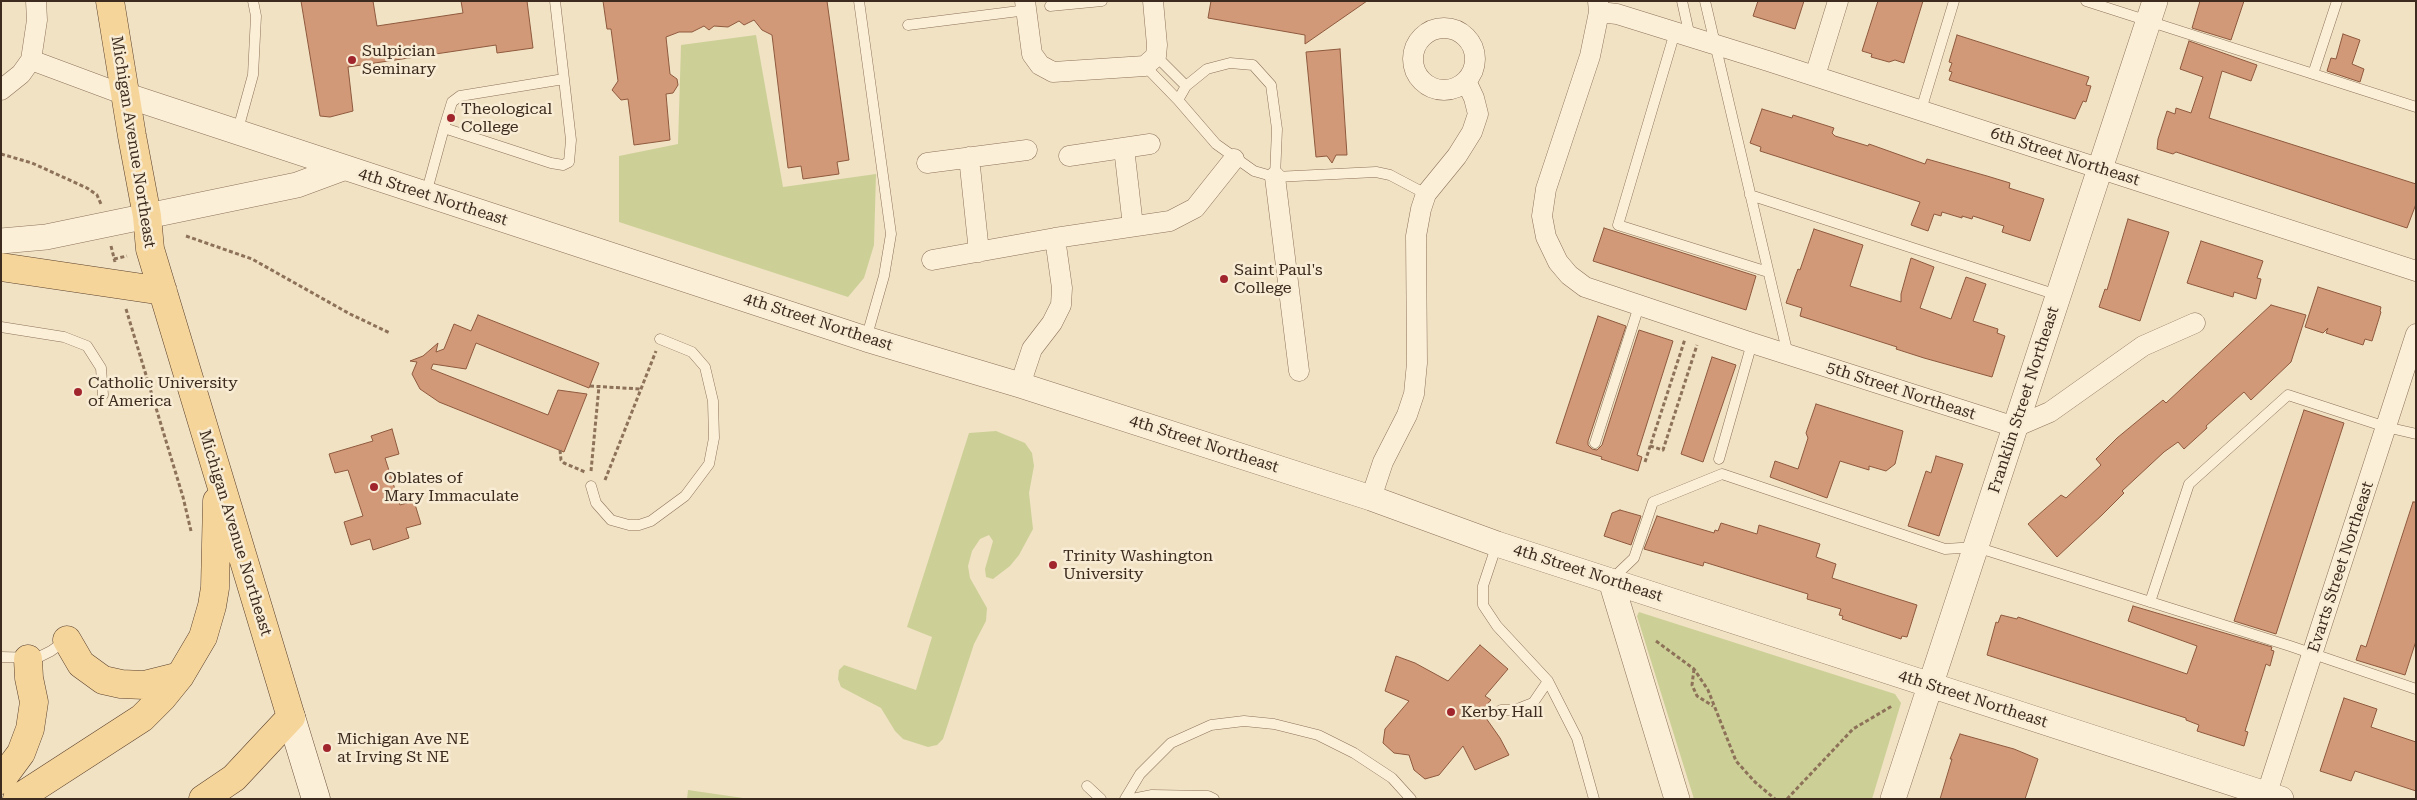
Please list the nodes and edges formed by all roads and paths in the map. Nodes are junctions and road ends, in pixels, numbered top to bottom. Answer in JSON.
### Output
{"nodes":[{"id":1,"x":36,"y":1,"type":"edge"},
{"id":2,"x":110,"y":1,"type":"edge"},
{"id":3,"x":253,"y":1,"type":"edge"},
{"id":4,"x":555,"y":1,"type":"edge"},
{"id":5,"x":859,"y":1,"type":"edge"},
{"id":6,"x":1102,"y":1,"type":"edge"},
{"id":7,"x":1153,"y":1,"type":"edge"},
{"id":8,"x":1682,"y":1,"type":"edge"},
{"id":9,"x":1705,"y":1,"type":"edge"},
{"id":10,"x":1838,"y":1,"type":"edge"},
{"id":11,"x":1954,"y":1,"type":"edge"},
{"id":12,"x":2086,"y":1,"type":"edge"},
{"id":13,"x":2336,"y":1,"type":"edge"},
{"id":14,"x":1026,"y":6,"type":"edge"},
{"id":15,"x":1050,"y":6,"type":"dead end"},
{"id":16,"x":1598,"y":7,"type":"edge"},
{"id":17,"x":2152,"y":11,"type":"edge"},
{"id":18,"x":908,"y":25,"type":"dead end"},
{"id":19,"x":1683,"y":34,"type":"junction"},
{"id":20,"x":1714,"y":44,"type":"junction"},
{"id":21,"x":31,"y":60,"type":"junction"},
{"id":22,"x":1151,"y":61,"type":"junction"},
{"id":23,"x":2313,"y":74,"type":"junction"},
{"id":24,"x":1814,"y":76,"type":"junction"},
{"id":25,"x":564,"y":79,"type":"junction"},
{"id":26,"x":1466,"y":81,"type":"dead end"},
{"id":27,"x":1186,"y":86,"type":"junction"},
{"id":28,"x":1,"y":90,"type":"edge"},
{"id":29,"x":125,"y":95,"type":"junction"},
{"id":30,"x":1178,"y":100,"type":"junction"},
{"id":31,"x":2416,"y":107,"type":"edge"},
{"id":32,"x":1921,"y":110,"type":"junction"},
{"id":33,"x":444,"y":128,"type":"junction"},
{"id":34,"x":236,"y":133,"type":"junction"},
{"id":35,"x":1150,"y":144,"type":"dead end"},
{"id":36,"x":1124,"y":148,"type":"junction"},
{"id":37,"x":1027,"y":150,"type":"dead end"},
{"id":38,"x":1,"y":154,"type":"edge"},
{"id":39,"x":1069,"y":156,"type":"dead end"},
{"id":40,"x":969,"y":157,"type":"junction"},
{"id":41,"x":1234,"y":159,"type":"junction"},
{"id":42,"x":927,"y":163,"type":"dead end"},
{"id":43,"x":343,"y":168,"type":"junction"},
{"id":44,"x":2100,"y":169,"type":"junction"},
{"id":45,"x":1275,"y":177,"type":"junction"},
{"id":46,"x":1426,"y":194,"type":"junction"},
{"id":47,"x":426,"y":195,"type":"junction"},
{"id":48,"x":1750,"y":196,"type":"junction"},
{"id":49,"x":99,"y":197,"type":"dead end"},
{"id":50,"x":148,"y":216,"type":"junction"},
{"id":51,"x":1133,"y":226,"type":"junction"},
{"id":52,"x":186,"y":236,"type":"dead end"},
{"id":53,"x":1055,"y":238,"type":"junction"},
{"id":54,"x":1,"y":241,"type":"edge"},
{"id":55,"x":110,"y":242,"type":"dead end"},
{"id":56,"x":979,"y":252,"type":"junction"},
{"id":57,"x":127,"y":256,"type":"dead end"},
{"id":58,"x":114,"y":258,"type":"junction"},
{"id":59,"x":932,"y":260,"type":"dead end"},
{"id":60,"x":116,"y":265,"type":"dead end"},
{"id":61,"x":1,"y":267,"type":"edge"},
{"id":62,"x":2416,"y":271,"type":"edge"},
{"id":63,"x":1768,"y":272,"type":"junction"},
{"id":64,"x":163,"y":292,"type":"junction"},
{"id":65,"x":2058,"y":296,"type":"junction"},
{"id":66,"x":125,"y":306,"type":"dead end"},
{"id":67,"x":1639,"y":306,"type":"junction"},
{"id":68,"x":2196,"y":324,"type":"dead end"},
{"id":69,"x":1,"y":327,"type":"edge"},
{"id":70,"x":390,"y":332,"type":"dead end"},
{"id":71,"x":2416,"y":334,"type":"edge"},
{"id":72,"x":1686,"y":337,"type":"dead end"},
{"id":73,"x":866,"y":338,"type":"junction"},
{"id":74,"x":660,"y":339,"type":"joint"},
{"id":75,"x":1698,"y":342,"type":"dead end"},
{"id":76,"x":1752,"y":344,"type":"junction"},
{"id":77,"x":1788,"y":355,"type":"junction"},
{"id":78,"x":1299,"y":371,"type":"dead end"},
{"id":79,"x":1020,"y":385,"type":"junction"},
{"id":80,"x":590,"y":386,"type":"dead end"},
{"id":81,"x":599,"y":386,"type":"junction"},
{"id":82,"x":641,"y":389,"type":"junction"},
{"id":83,"x":103,"y":395,"type":"dead end"},
{"id":84,"x":2015,"y":427,"type":"junction"},
{"id":85,"x":2386,"y":427,"type":"junction"},
{"id":86,"x":2416,"y":434,"type":"edge"},
{"id":87,"x":1595,"y":443,"type":"dead end"},
{"id":88,"x":1650,"y":446,"type":"junction"},
{"id":89,"x":560,"y":450,"type":"dead end"},
{"id":90,"x":1718,"y":459,"type":"dead end"},
{"id":91,"x":1645,"y":462,"type":"dead end"},
{"id":92,"x":217,"y":474,"type":"junction"},
{"id":93,"x":594,"y":482,"type":"joint"},
{"id":94,"x":1371,"y":498,"type":"junction"},
{"id":95,"x":192,"y":536,"type":"dead end"},
{"id":96,"x":1497,"y":544,"type":"junction"},
{"id":97,"x":1976,"y":547,"type":"junction"},
{"id":98,"x":1611,"y":581,"type":"junction"},
{"id":99,"x":2150,"y":602,"type":"junction"},
{"id":100,"x":67,"y":640,"type":"joint"},
{"id":101,"x":1656,"y":641,"type":"dead end"},
{"id":102,"x":2312,"y":654,"type":"junction"},
{"id":103,"x":1,"y":657,"type":"edge"},
{"id":104,"x":28,"y":659,"type":"junction"},
{"id":105,"x":1694,"y":669,"type":"junction"},
{"id":106,"x":180,"y":676,"type":"junction"},
{"id":107,"x":1548,"y":681,"type":"junction"},
{"id":108,"x":1930,"y":685,"type":"junction"},
{"id":109,"x":2416,"y":690,"type":"edge"},
{"id":110,"x":1892,"y":706,"type":"dead end"},
{"id":111,"x":1714,"y":707,"type":"junction"},
{"id":112,"x":1501,"y":710,"type":"dead end"},
{"id":113,"x":291,"y":717,"type":"junction"},
{"id":114,"x":1,"y":780,"type":"edge"},
{"id":115,"x":1087,"y":786,"type":"dead end"},
{"id":116,"x":2271,"y":797,"type":"edge"},
{"id":117,"x":17,"y":799,"type":"edge"},
{"id":118,"x":203,"y":799,"type":"edge"},
{"id":119,"x":316,"y":799,"type":"edge"},
{"id":120,"x":1102,"y":799,"type":"edge"},
{"id":121,"x":1125,"y":799,"type":"edge"},
{"id":122,"x":1132,"y":799,"type":"edge"},
{"id":123,"x":1214,"y":799,"type":"edge"},
{"id":124,"x":1411,"y":799,"type":"edge"},
{"id":125,"x":1594,"y":799,"type":"edge"},
{"id":126,"x":1677,"y":799,"type":"edge"},
{"id":127,"x":1775,"y":799,"type":"edge"},
{"id":128,"x":1787,"y":799,"type":"edge"},
{"id":129,"x":1893,"y":799,"type":"edge"}],
"edges":[{"from":1,"to":21,"type":"street"},
{"from":2,"to":29,"type":"main road","name":"Michigan Avenue Northeast"},
{"from":3,"to":34,"type":"lane"},
{"from":4,"to":25,"type":"lane"},
{"from":5,"to":73,"type":"lane"},
{"from":6,"to":15,"type":"lane"},
{"from":7,"to":22,"type":"street"},
{"from":8,"to":19,"type":"lane"},
{"from":9,"to":20,"type":"lane"},
{"from":10,"to":24,"type":"street"},
{"from":11,"to":32,"type":"lane"},
{"from":12,"to":17,"type":"lane"},
{"from":13,"to":23,"type":"lane"},
{"from":14,"to":18,"type":"lane"},
{"from":14,"to":22,"type":"street"},
{"from":16,"to":19,"type":"street","name":"6th Street Northeast"},
{"from":16,"to":67,"type":"street","name":"5th Street Northeast"},
{"from":17,"to":23,"type":"lane"},
{"from":17,"to":44,"type":"street","name":"Franklin Street Northeast"},
{"from":19,"to":20,"type":"street","name":"6th Street Northeast"},
{"from":19,"to":63,"type":"lane"},
{"from":20,"to":24,"type":"street","name":"6th Street Northeast"},
{"from":20,"to":48,"type":"lane"},
{"from":21,"to":28,"type":"street"},
{"from":21,"to":29,"type":"street"},
{"from":22,"to":27,"type":"lane"},
{"from":22,"to":30,"type":"lane"},
{"from":23,"to":31,"type":"lane"},
{"from":24,"to":32,"type":"street","name":"6th Street Northeast"},
{"from":25,"to":33,"type":"lane"},
{"from":25,"to":33,"type":"lane"},
{"from":26,"to":46,"type":"street"},
{"from":27,"to":30,"type":"lane"},
{"from":27,"to":45,"type":"lane"},
{"from":29,"to":34,"type":"street","name":"4th Street Northeast"},
{"from":29,"to":50,"type":"main road","name":"Michigan Avenue Northeast"},
{"from":30,"to":41,"type":"lane"},
{"from":32,"to":44,"type":"street","name":"6th Street Northeast"},
{"from":33,"to":47,"type":"lane"},
{"from":34,"to":43,"type":"street","name":"4th Street Northeast"},
{"from":35,"to":36,"type":"street"},
{"from":36,"to":39,"type":"street"},
{"from":36,"to":51,"type":"street"},
{"from":37,"to":40,"type":"street"},
{"from":38,"to":49,"type":"path"},
{"from":40,"to":42,"type":"street"},
{"from":40,"to":56,"type":"street"},
{"from":41,"to":45,"type":"lane"},
{"from":41,"to":51,"type":"street"},
{"from":43,"to":47,"type":"street","name":"4th Street Northeast"},
{"from":43,"to":50,"type":"street"},
{"from":44,"to":62,"type":"street","name":"6th Street Northeast"},
{"from":44,"to":65,"type":"street","name":"Franklin Street Northeast"},
{"from":45,"to":46,"type":"lane"},
{"from":45,"to":78,"type":"street"},
{"from":46,"to":94,"type":"street"},
{"from":47,"to":73,"type":"street","name":"4th Street Northeast"},
{"from":48,"to":63,"type":"lane"},
{"from":48,"to":65,"type":"lane"},
{"from":50,"to":54,"type":"street"},
{"from":50,"to":64,"type":"main road","name":"Michigan Avenue Northeast"},
{"from":51,"to":53,"type":"street"},
{"from":52,"to":70,"type":"path"},
{"from":53,"to":56,"type":"street"},
{"from":53,"to":79,"type":"street"},
{"from":55,"to":58,"type":"path"},
{"from":56,"to":59,"type":"street"},
{"from":57,"to":58,"type":"path"},
{"from":58,"to":60,"type":"path"},
{"from":61,"to":64,"type":"main road"},
{"from":63,"to":77,"type":"lane"},
{"from":64,"to":92,"type":"main road","name":"Michigan Avenue Northeast"},
{"from":65,"to":84,"type":"street","name":"Franklin Street Northeast"},
{"from":66,"to":95,"type":"path"},
{"from":67,"to":76,"type":"street","name":"5th Street Northeast"},
{"from":67,"to":87,"type":"lane"},
{"from":68,"to":84,"type":"street"},
{"from":69,"to":83,"type":"lane"},
{"from":71,"to":85,"type":"street","name":"Evarts Street Northeast"},
{"from":72,"to":88,"type":"path"},
{"from":73,"to":79,"type":"street","name":"4th Street Northeast"},
{"from":74,"to":82,"type":"path"},
{"from":74,"to":93,"type":"lane"},
{"from":75,"to":88,"type":"path"},
{"from":76,"to":77,"type":"street","name":"5th Street Northeast"},
{"from":76,"to":90,"type":"lane"},
{"from":77,"to":84,"type":"street","name":"5th Street Northeast"},
{"from":79,"to":94,"type":"street","name":"4th Street Northeast"},
{"from":80,"to":81,"type":"path"},
{"from":81,"to":82,"type":"path"},
{"from":81,"to":89,"type":"path"},
{"from":82,"to":93,"type":"path"},
{"from":84,"to":97,"type":"street","name":"Franklin Street Northeast"},
{"from":85,"to":86,"type":"lane"},
{"from":85,"to":99,"type":"lane"},
{"from":85,"to":102,"type":"street","name":"Evarts Street Northeast"},
{"from":88,"to":91,"type":"path"},
{"from":92,"to":106,"type":"main road"},
{"from":92,"to":113,"type":"main road","name":"Michigan Avenue Northeast"},
{"from":94,"to":96,"type":"street","name":"4th Street Northeast"},
{"from":96,"to":98,"type":"street","name":"4th Street Northeast"},
{"from":96,"to":107,"type":"lane"},
{"from":97,"to":98,"type":"lane"},
{"from":97,"to":99,"type":"lane"},
{"from":97,"to":108,"type":"street","name":"Franklin Street Northeast"},
{"from":98,"to":108,"type":"street","name":"4th Street Northeast"},
{"from":98,"to":126,"type":"street"},
{"from":99,"to":102,"type":"lane"},
{"from":100,"to":104,"type":"lane"},
{"from":100,"to":106,"type":"main road"},
{"from":101,"to":105,"type":"path"},
{"from":102,"to":109,"type":"lane"},
{"from":102,"to":116,"type":"street","name":"Evarts Street Northeast"},
{"from":103,"to":104,"type":"lane"},
{"from":104,"to":114,"type":"main road"},
{"from":105,"to":111,"type":"path"},
{"from":105,"to":111,"type":"path"},
{"from":106,"to":117,"type":"main road"},
{"from":107,"to":112,"type":"lane"},
{"from":107,"to":125,"type":"lane"},
{"from":108,"to":116,"type":"street","name":"4th Street Northeast"},
{"from":108,"to":129,"type":"street","name":"Franklin Street Northeast"},
{"from":110,"to":128,"type":"path"},
{"from":111,"to":127,"type":"path"},
{"from":113,"to":118,"type":"main road"},
{"from":113,"to":119,"type":"main road","name":"Michigan Avenue Northeast"},
{"from":115,"to":120,"type":"lane"},
{"from":121,"to":124,"type":"lane"},
{"from":122,"to":123,"type":"lane"}]}
